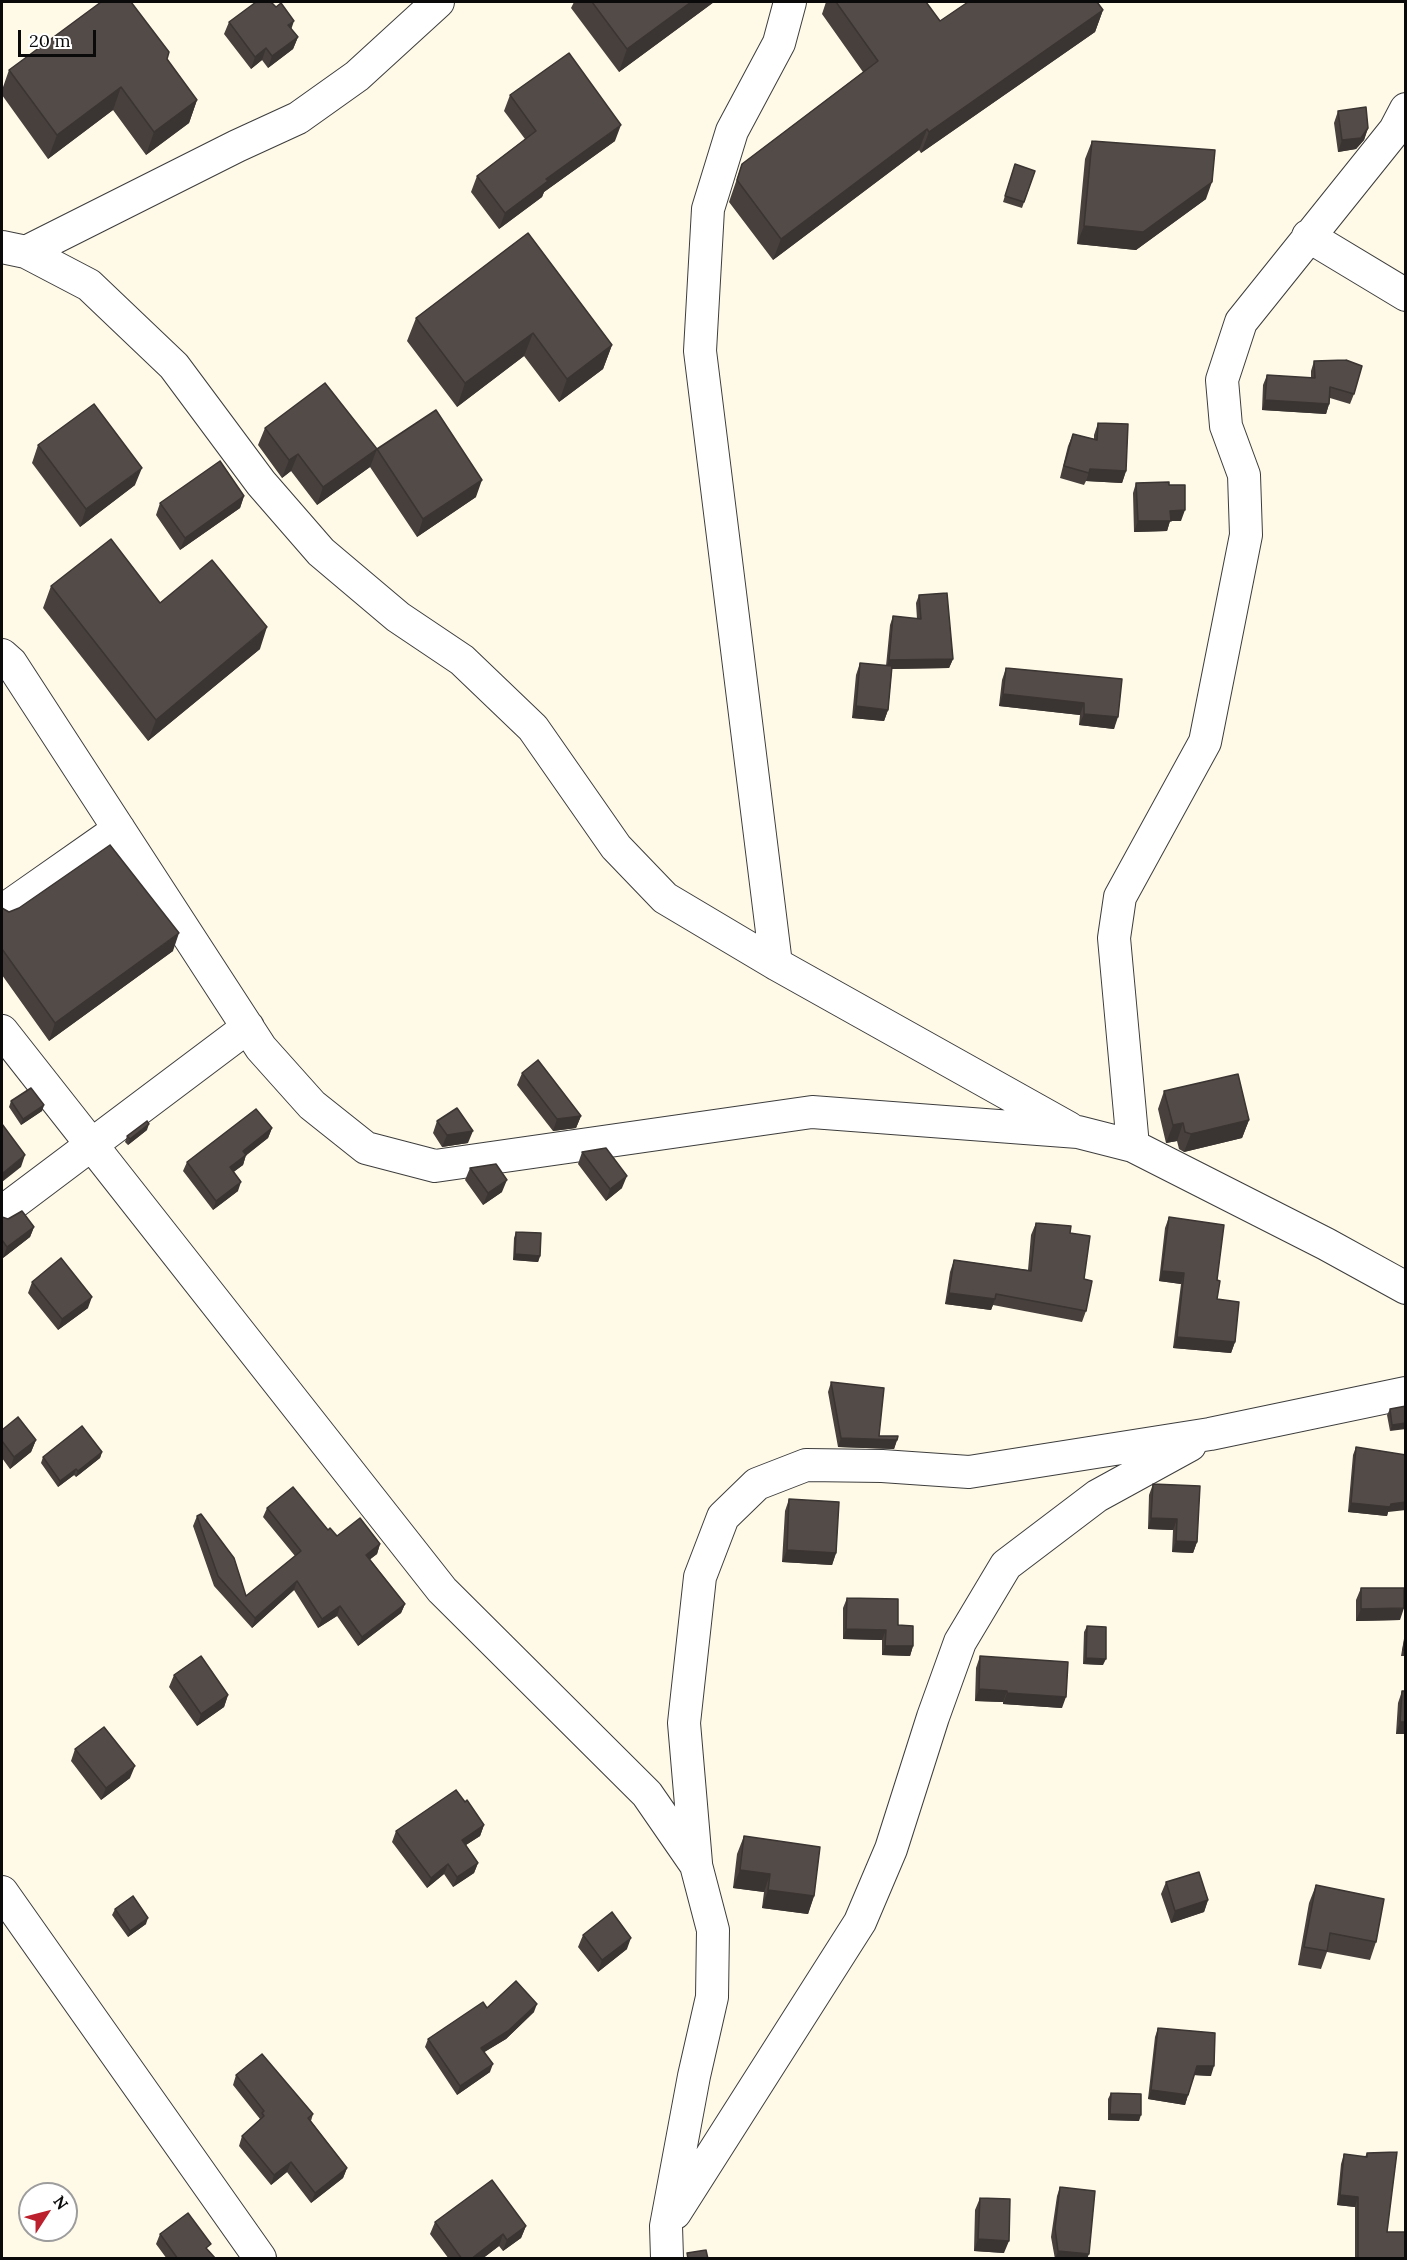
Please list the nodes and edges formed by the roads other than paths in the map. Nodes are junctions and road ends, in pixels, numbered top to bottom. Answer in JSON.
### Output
{"nodes":[{"id":1,"x":438,"y":2,"type":"edge"},
{"id":2,"x":790,"y":2,"type":"edge"},
{"id":3,"x":1406,"y":109,"type":"edge"},
{"id":4,"x":1308,"y":236,"type":"junction"},
{"id":5,"x":14,"y":250,"type":"edge"},
{"id":6,"x":1406,"y":296,"type":"edge"},
{"id":7,"x":2,"y":655,"type":"edge"},
{"id":8,"x":119,"y":829,"type":"junction"},
{"id":9,"x":2,"y":911,"type":"edge"},
{"id":10,"x":776,"y":964,"type":"junction"},
{"id":11,"x":248,"y":1027,"type":"junction"},
{"id":12,"x":2,"y":1031,"type":"edge"},
{"id":13,"x":1078,"y":1132,"type":"junction"},
{"id":14,"x":92,"y":1145,"type":"junction"},
{"id":15,"x":1133,"y":1146,"type":"junction"},
{"id":16,"x":2,"y":1212,"type":"edge"},
{"id":17,"x":1406,"y":1288,"type":"edge"},
{"id":18,"x":1406,"y":1393,"type":"edge"},
{"id":19,"x":1210,"y":1434,"type":"junction"},
{"id":20,"x":696,"y":1865,"type":"junction"},
{"id":21,"x":2,"y":1892,"type":"edge"},
{"id":22,"x":666,"y":2226,"type":"junction"},
{"id":23,"x":260,"y":2259,"type":"edge"},
{"id":24,"x":667,"y":2259,"type":"edge"}],
"edges":[{"from":1,"to":5,"type":"street"},
{"from":2,"to":10,"type":"street"},
{"from":3,"to":4,"type":"street"},
{"from":4,"to":6,"type":"street"},
{"from":4,"to":15,"type":"street"},
{"from":5,"to":10,"type":"street"},
{"from":7,"to":8,"type":"street"},
{"from":8,"to":9,"type":"street"},
{"from":8,"to":11,"type":"street"},
{"from":10,"to":13,"type":"street"},
{"from":11,"to":13,"type":"street"},
{"from":11,"to":14,"type":"street"},
{"from":12,"to":14,"type":"street"},
{"from":13,"to":15,"type":"street"},
{"from":14,"to":16,"type":"street"},
{"from":14,"to":20,"type":"street"},
{"from":15,"to":17,"type":"street"},
{"from":18,"to":19,"type":"street"},
{"from":19,"to":20,"type":"street"},
{"from":19,"to":22,"type":"street"},
{"from":20,"to":22,"type":"street"},
{"from":21,"to":23,"type":"street"},
{"from":22,"to":24,"type":"street"}]}
